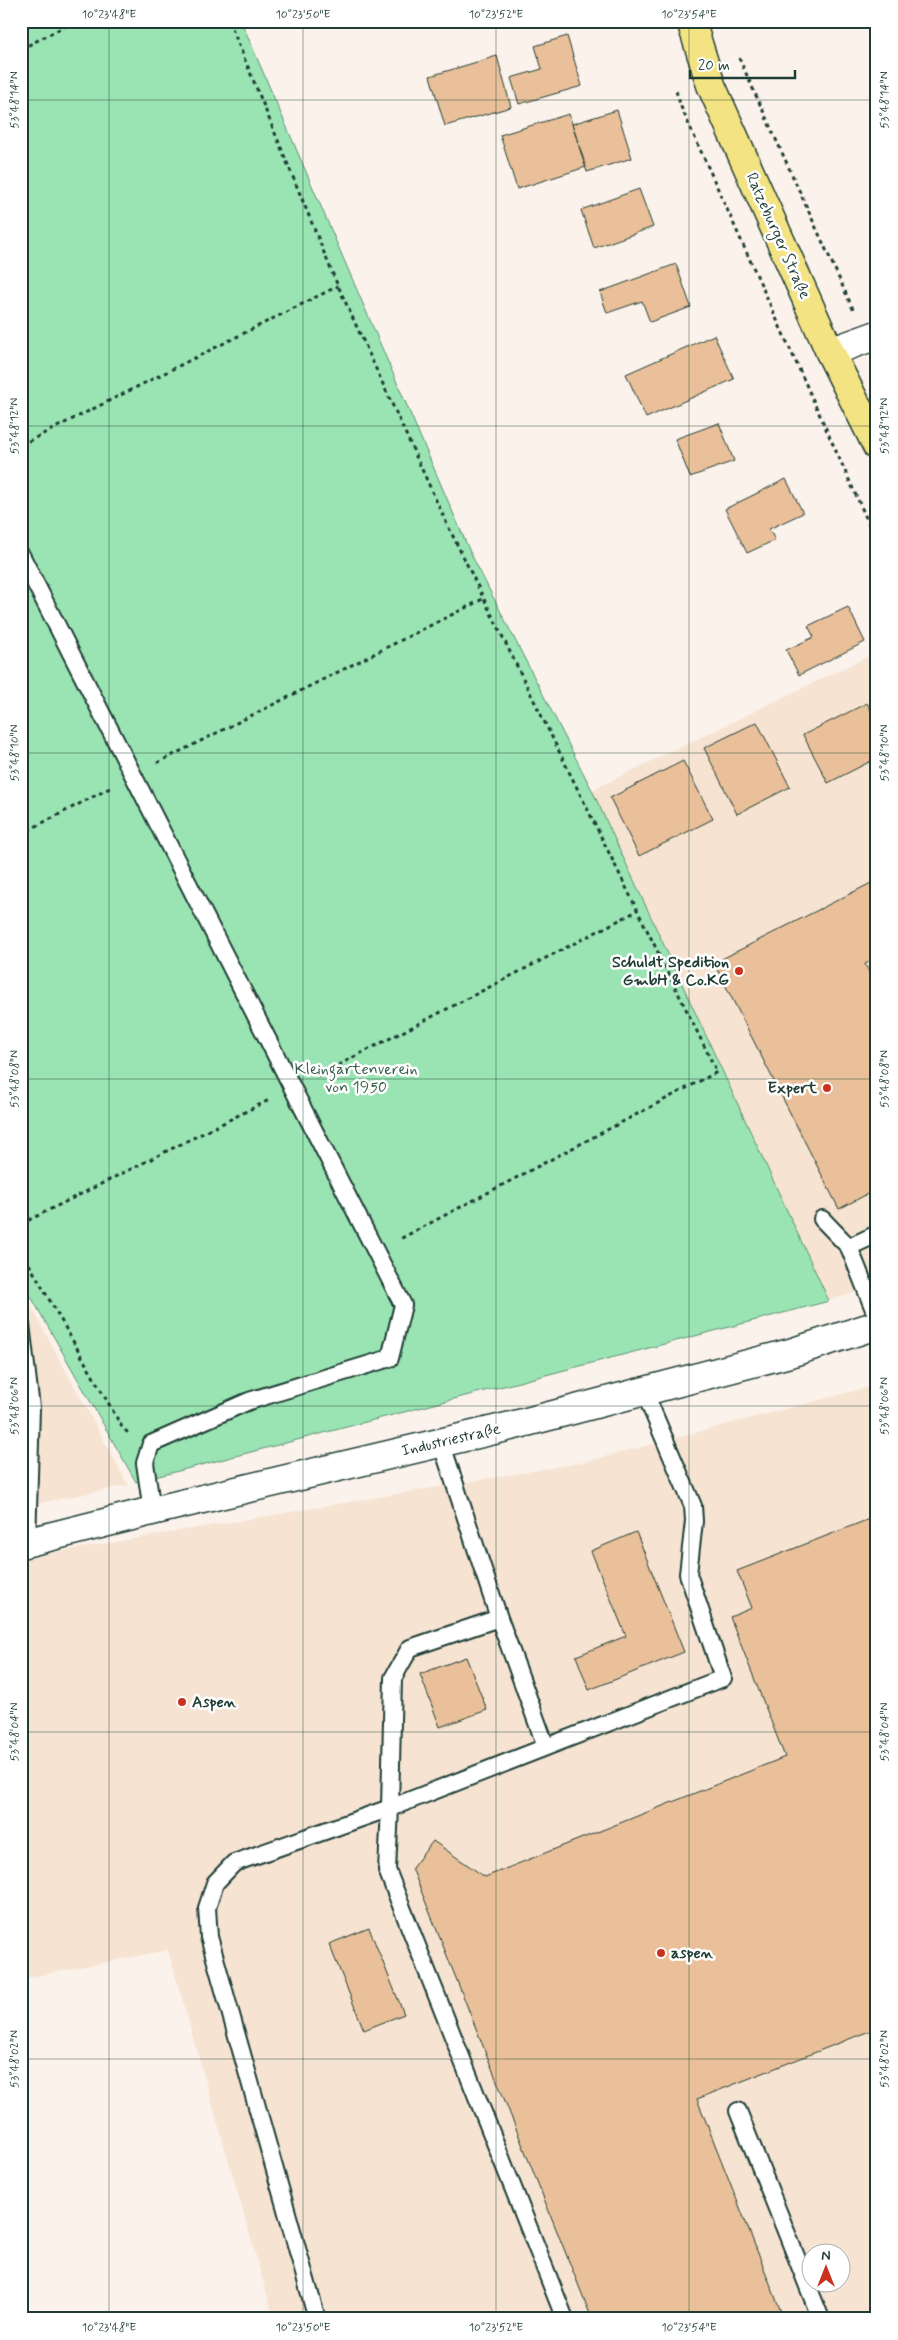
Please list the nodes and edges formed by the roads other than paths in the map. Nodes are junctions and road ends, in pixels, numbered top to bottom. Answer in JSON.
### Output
{"nodes":[{"id":1,"x":691,"y":21,"type":"edge"},
{"id":2,"x":871,"y":337,"type":"edge"},
{"id":3,"x":830,"y":352,"type":"junction"},
{"id":4,"x":877,"y":446,"type":"edge"},
{"id":5,"x":21,"y":555,"type":"edge"},
{"id":6,"x":822,"y":1219,"type":"dead end"},
{"id":7,"x":877,"y":1234,"type":"edge"},
{"id":8,"x":849,"y":1247,"type":"junction"},
{"id":9,"x":877,"y":1317,"type":"edge"},
{"id":10,"x":21,"y":1324,"type":"edge"},
{"id":11,"x":877,"y":1325,"type":"edge"},
{"id":12,"x":644,"y":1391,"type":"junction"},
{"id":13,"x":441,"y":1442,"type":"junction"},
{"id":14,"x":152,"y":1511,"type":"junction"},
{"id":15,"x":24,"y":1543,"type":"edge"},
{"id":16,"x":499,"y":1618,"type":"junction"},
{"id":17,"x":546,"y":1747,"type":"junction"},
{"id":18,"x":390,"y":1808,"type":"junction"},
{"id":19,"x":738,"y":2111,"type":"dead end"},
{"id":20,"x":317,"y":2319,"type":"edge"},
{"id":21,"x":565,"y":2319,"type":"edge"},
{"id":22,"x":822,"y":2319,"type":"edge"}],
"edges":[{"from":1,"to":3,"type":"main road","name":"Ratzeburger Straße"},
{"from":2,"to":3,"type":"main road"},
{"from":3,"to":4,"type":"main road","name":"Ratzeburger Straße"},
{"from":5,"to":14,"type":"lane"},
{"from":6,"to":8,"type":"lane"},
{"from":7,"to":8,"type":"lane"},
{"from":8,"to":9,"type":"lane"},
{"from":10,"to":15,"type":"lane"},
{"from":11,"to":12,"type":"main road","name":"Industriestraße"},
{"from":12,"to":13,"type":"main road","name":"Industriestraße"},
{"from":12,"to":17,"type":"lane"},
{"from":13,"to":14,"type":"main road","name":"Industriestraße"},
{"from":13,"to":16,"type":"lane"},
{"from":14,"to":15,"type":"main road","name":"Industriestraße"},
{"from":16,"to":17,"type":"lane"},
{"from":16,"to":18,"type":"lane"},
{"from":17,"to":18,"type":"lane"},
{"from":18,"to":20,"type":"lane"},
{"from":18,"to":21,"type":"lane"},
{"from":19,"to":22,"type":"lane"}]}
